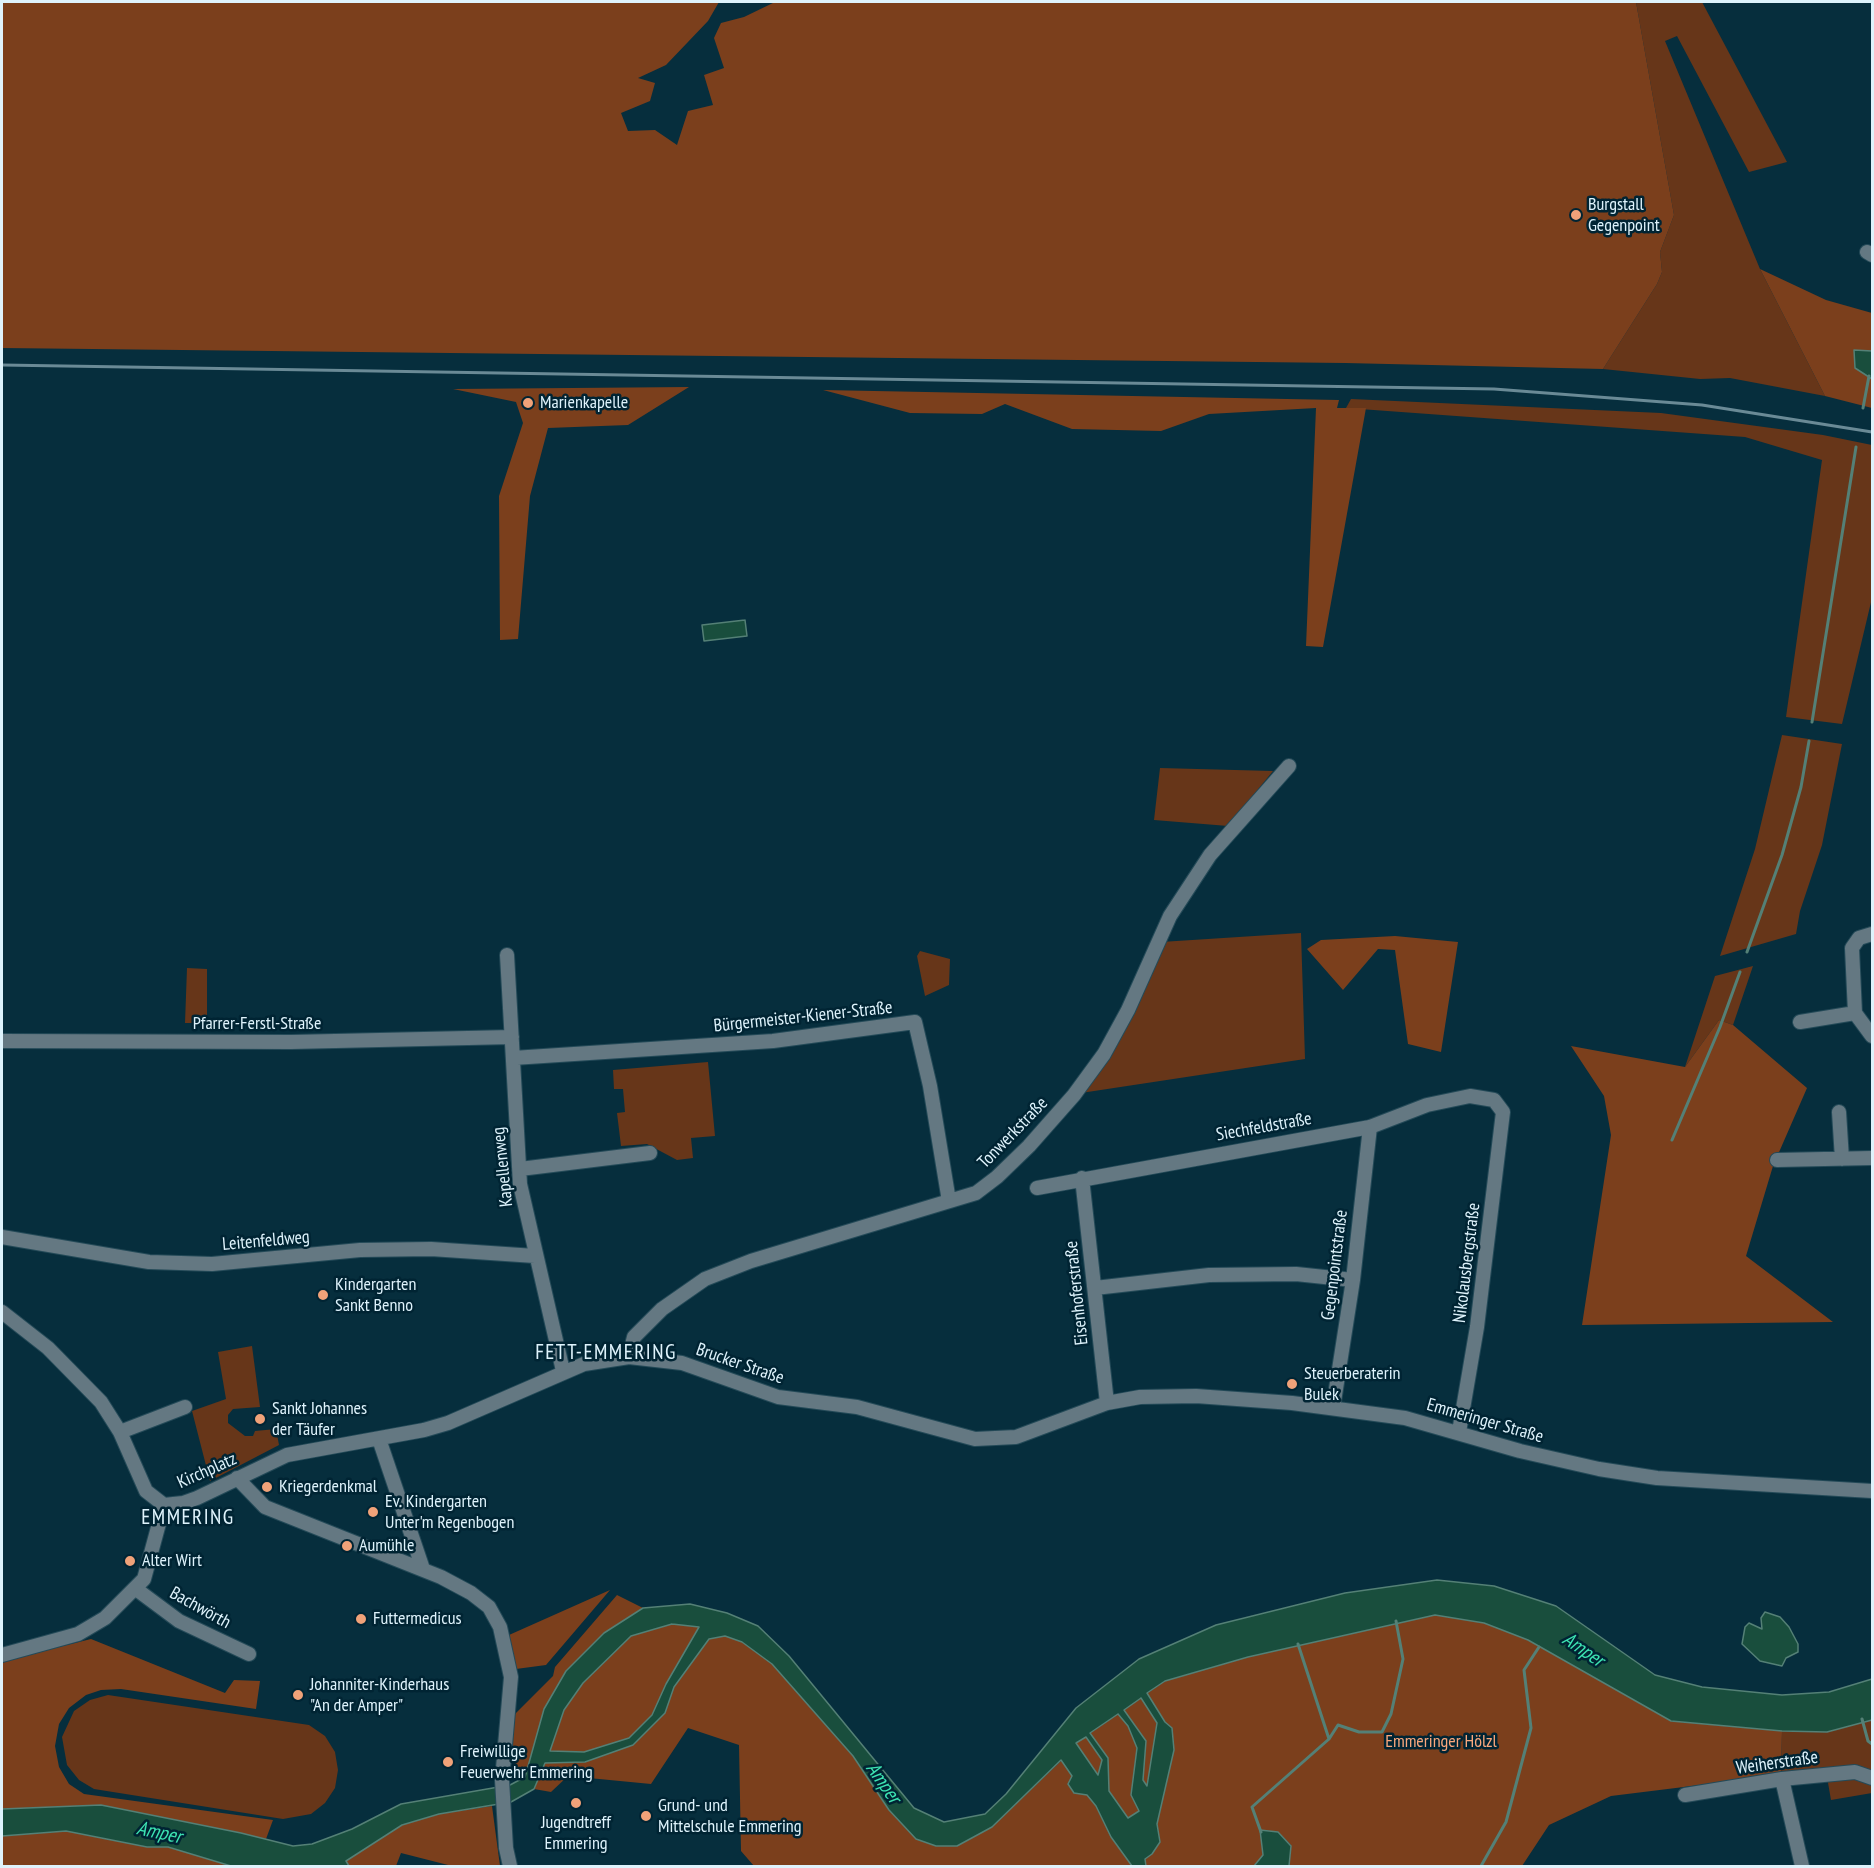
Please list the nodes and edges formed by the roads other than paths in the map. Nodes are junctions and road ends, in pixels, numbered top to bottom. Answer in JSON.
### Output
{"nodes":[{"id":1,"x":1289,"y":766,"type":"dead end"},
{"id":2,"x":1872,"y":934,"type":"edge"},
{"id":3,"x":507,"y":955,"type":"dead end"},
{"id":4,"x":1855,"y":1013,"type":"junction"},
{"id":5,"x":1800,"y":1022,"type":"dead end"},
{"id":6,"x":1872,"y":1036,"type":"edge"},
{"id":7,"x":512,"y":1037,"type":"junction"},
{"id":8,"x":2,"y":1041,"type":"edge"},
{"id":9,"x":513,"y":1058,"type":"junction"},
{"id":10,"x":1494,"y":1100,"type":"joint"},
{"id":11,"x":1839,"y":1112,"type":"dead end"},
{"id":12,"x":1370,"y":1127,"type":"junction"},
{"id":13,"x":650,"y":1153,"type":"dead end"},
{"id":14,"x":1842,"y":1158,"type":"junction"},
{"id":15,"x":1872,"y":1158,"type":"edge"},
{"id":16,"x":1777,"y":1160,"type":"dead end"},
{"id":17,"x":520,"y":1169,"type":"junction"},
{"id":18,"x":1082,"y":1178,"type":"junction"},
{"id":19,"x":1037,"y":1188,"type":"dead end"},
{"id":20,"x":949,"y":1201,"type":"junction"},
{"id":21,"x":2,"y":1237,"type":"edge"},
{"id":22,"x":535,"y":1256,"type":"junction"},
{"id":23,"x":1353,"y":1280,"type":"junction"},
{"id":24,"x":1095,"y":1288,"type":"junction"},
{"id":25,"x":2,"y":1312,"type":"edge"},
{"id":26,"x":629,"y":1357,"type":"junction"},
{"id":27,"x":563,"y":1371,"type":"junction"},
{"id":28,"x":1107,"y":1403,"type":"junction"},
{"id":29,"x":185,"y":1407,"type":"dead end"},
{"id":30,"x":1333,"y":1408,"type":"junction"},
{"id":31,"x":1089,"y":1411,"type":"joint"},
{"id":32,"x":120,"y":1432,"type":"junction"},
{"id":33,"x":1459,"y":1432,"type":"junction"},
{"id":34,"x":379,"y":1439,"type":"junction"},
{"id":35,"x":314,"y":1448,"type":"joint"},
{"id":36,"x":237,"y":1478,"type":"junction"},
{"id":37,"x":1872,"y":1491,"type":"edge"},
{"id":38,"x":164,"y":1505,"type":"junction"},
{"id":39,"x":423,"y":1569,"type":"junction"},
{"id":40,"x":136,"y":1589,"type":"junction"},
{"id":41,"x":2,"y":1654,"type":"edge"},
{"id":42,"x":249,"y":1654,"type":"dead end"},
{"id":43,"x":1872,"y":1778,"type":"edge"},
{"id":44,"x":1782,"y":1779,"type":"junction"},
{"id":45,"x":1685,"y":1795,"type":"dead end"},
{"id":46,"x":510,"y":1866,"type":"edge"},
{"id":47,"x":1802,"y":1866,"type":"edge"}],
"edges":[{"from":1,"to":20,"type":"street","name":"Tonwerkstraße"},
{"from":2,"to":4,"type":"street"},
{"from":3,"to":7,"type":"street","name":"Kapellenweg"},
{"from":4,"to":5,"type":"street"},
{"from":4,"to":6,"type":"street"},
{"from":7,"to":8,"type":"street","name":"Pfarrer-Ferstl-Straße"},
{"from":7,"to":9,"type":"street","name":"Kapellenweg"},
{"from":9,"to":17,"type":"street","name":"Kapellenweg"},
{"from":9,"to":20,"type":"street","name":"Bürgermeister-Kiener-Straße"},
{"from":10,"to":12,"type":"street","name":"Siechfeldstraße"},
{"from":10,"to":33,"type":"street","name":"Nikolausbergstraße"},
{"from":11,"to":14,"type":"street"},
{"from":12,"to":18,"type":"street","name":"Siechfeldstraße"},
{"from":12,"to":23,"type":"street","name":"Gegenpointstraße"},
{"from":13,"to":17,"type":"street"},
{"from":14,"to":15,"type":"street"},
{"from":14,"to":16,"type":"street"},
{"from":17,"to":22,"type":"street","name":"Kapellenweg"},
{"from":18,"to":19,"type":"street","name":"Siechfeldstraße"},
{"from":18,"to":24,"type":"street","name":"Eisenhoferstraße"},
{"from":20,"to":26,"type":"street","name":"Tonwerkstraße"},
{"from":21,"to":22,"type":"street","name":"Leitenfeldweg"},
{"from":22,"to":27,"type":"street","name":"Kapellenweg"},
{"from":23,"to":24,"type":"street"},
{"from":23,"to":30,"type":"street","name":"Gegenpointstraße"},
{"from":24,"to":28,"type":"street","name":"Eisenhoferstraße"},
{"from":25,"to":32,"type":"street","name":"Kirchplatz"},
{"from":26,"to":27,"type":"street","name":"Brucker Straße"},
{"from":26,"to":31,"type":"street","name":"Brucker Straße"},
{"from":27,"to":34,"type":"street","name":"Brucker Straße"},
{"from":28,"to":30,"type":"street","name":"Emmeringer Straße"},
{"from":28,"to":31,"type":"street","name":"Emmeringer Straße"},
{"from":29,"to":32,"type":"street"},
{"from":30,"to":33,"type":"street","name":"Emmeringer Straße"},
{"from":32,"to":38,"type":"street","name":"Kirchplatz"},
{"from":33,"to":37,"type":"street","name":"Emmeringer Straße"},
{"from":34,"to":35,"type":"street","name":"Brucker Straße"},
{"from":34,"to":39,"type":"street"},
{"from":35,"to":36,"type":"street","name":"Kirchplatz"},
{"from":36,"to":38,"type":"street","name":"Kirchplatz"},
{"from":36,"to":39,"type":"street"},
{"from":38,"to":40,"type":"street"},
{"from":39,"to":46,"type":"street"},
{"from":40,"to":41,"type":"street"},
{"from":40,"to":42,"type":"street","name":"Bachwörth"},
{"from":43,"to":44,"type":"street","name":"Weiherstraße"},
{"from":44,"to":45,"type":"street","name":"Weiherstraße"},
{"from":44,"to":47,"type":"street"}]}
